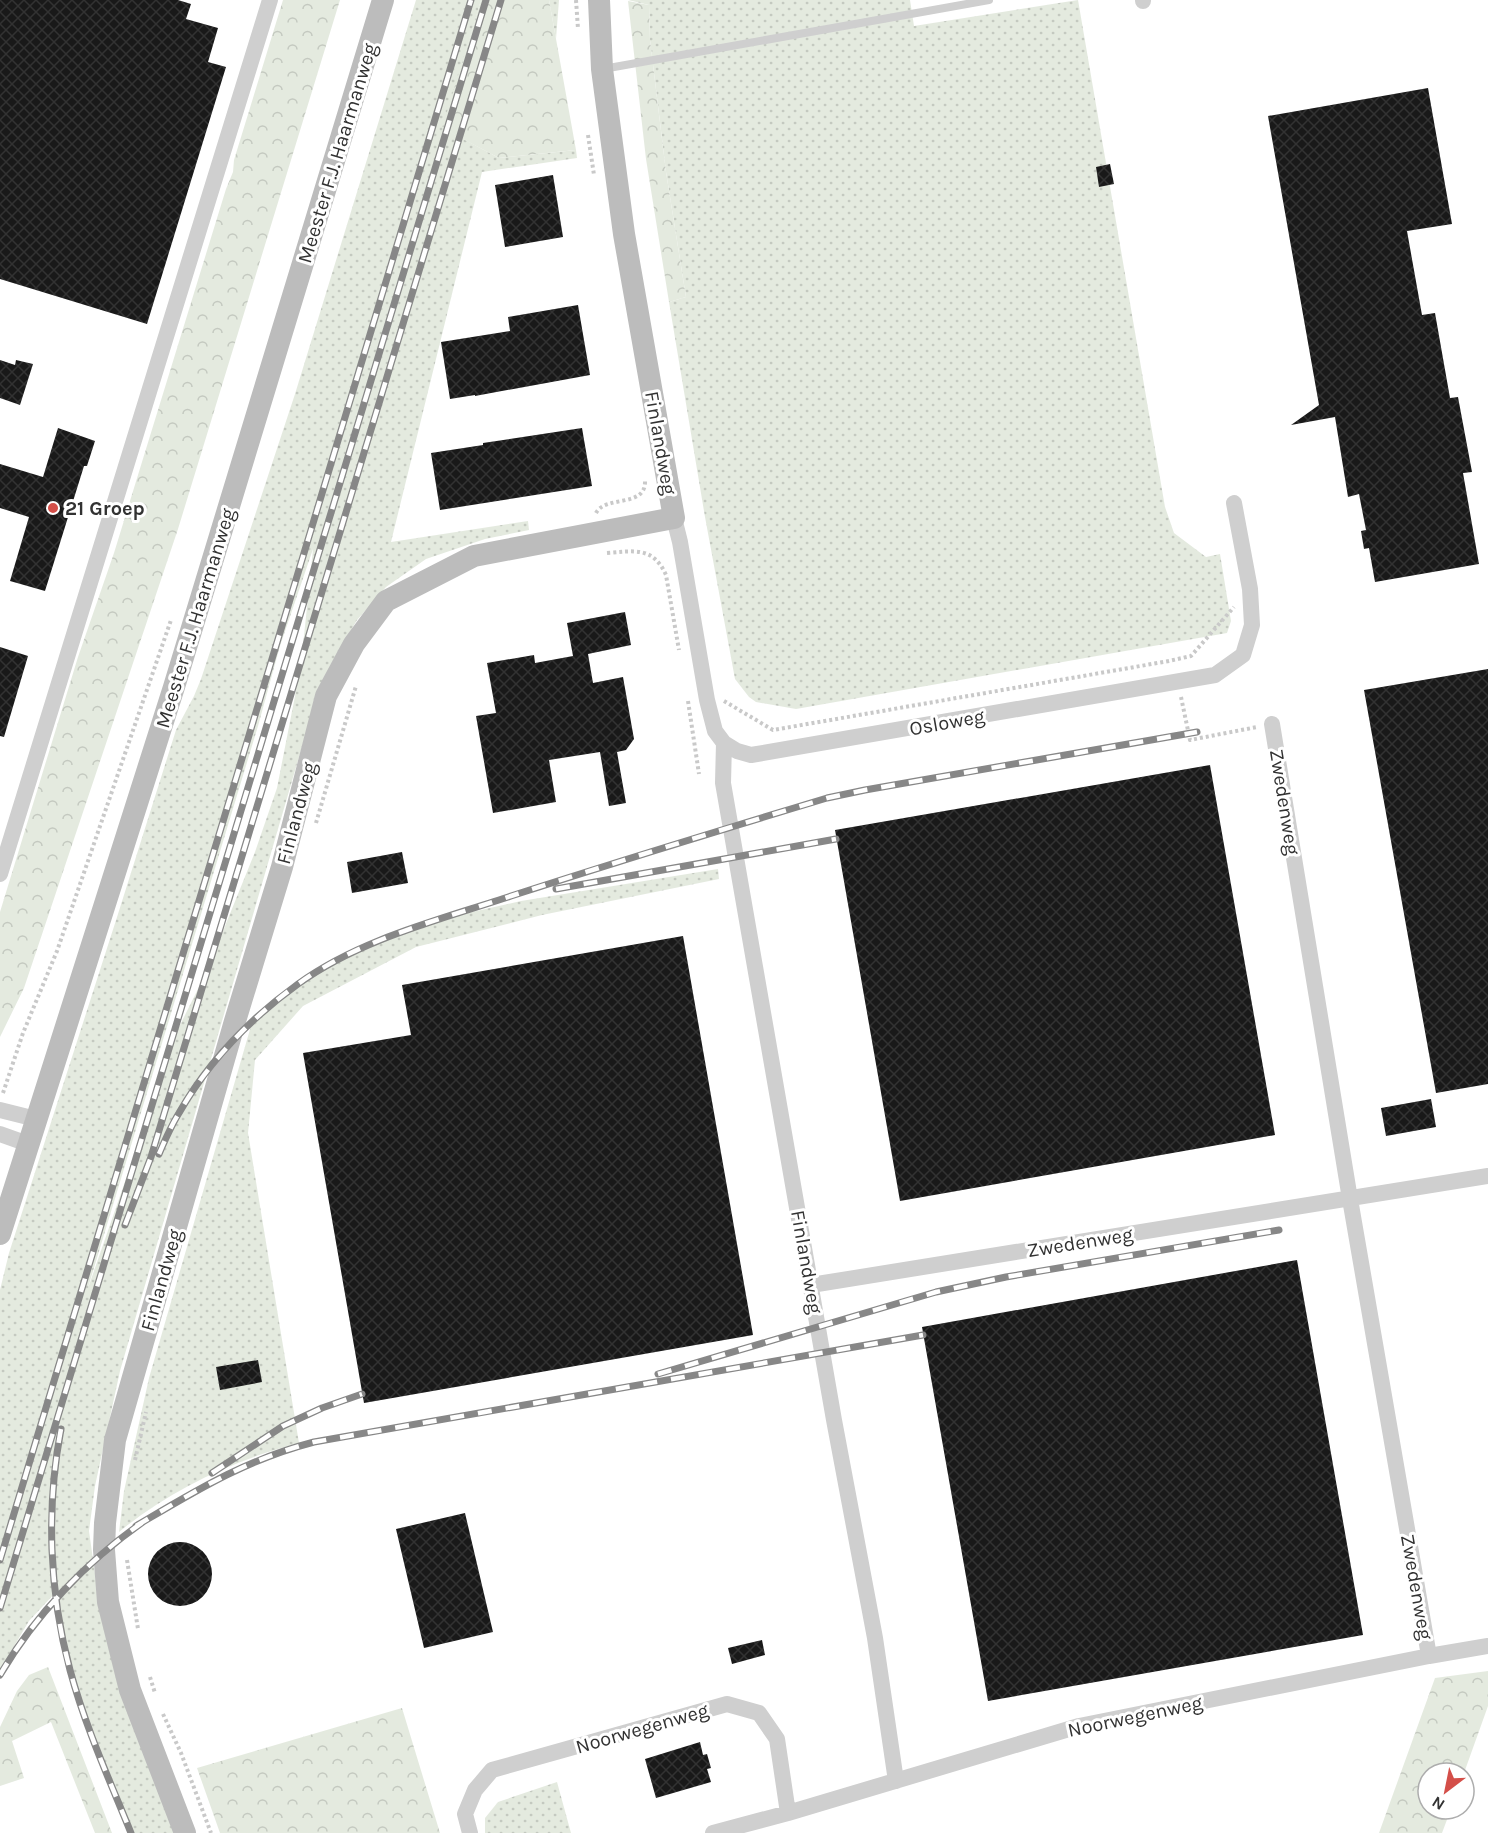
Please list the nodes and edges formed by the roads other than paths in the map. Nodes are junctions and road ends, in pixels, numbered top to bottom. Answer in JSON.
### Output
{"nodes":[{"id":1,"x":270,"y":0,"type":"edge"},
{"id":2,"x":383,"y":0,"type":"edge"},
{"id":3,"x":599,"y":0,"type":"edge"},
{"id":4,"x":989,"y":0,"type":"edge"},
{"id":5,"x":602,"y":69,"type":"junction"},
{"id":6,"x":1234,"y":503,"type":"dead end"},
{"id":7,"x":674,"y":518,"type":"junction"},
{"id":8,"x":1272,"y":724,"type":"road end"},
{"id":9,"x":724,"y":743,"type":"junction"},
{"id":10,"x":0,"y":874,"type":"edge"},
{"id":11,"x":0,"y":1110,"type":"edge"},
{"id":12,"x":36,"y":1119,"type":"junction"},
{"id":13,"x":0,"y":1134,"type":"edge"},
{"id":14,"x":28,"y":1144,"type":"junction"},
{"id":15,"x":1488,"y":1176,"type":"edge"},
{"id":16,"x":1350,"y":1199,"type":"junction"},
{"id":17,"x":0,"y":1234,"type":"edge"},
{"id":18,"x":811,"y":1286,"type":"junction"},
{"id":19,"x":1488,"y":1646,"type":"edge"},
{"id":20,"x":1429,"y":1656,"type":"junction"},
{"id":21,"x":896,"y":1780,"type":"junction"},
{"id":22,"x":788,"y":1813,"type":"junction"},
{"id":23,"x":185,"y":1833,"type":"edge"},
{"id":24,"x":470,"y":1833,"type":"edge"},
{"id":25,"x":713,"y":1833,"type":"edge"}],
"edges":[{"from":1,"to":10,"type":"street"},
{"from":2,"to":12,"type":"street","name":"Meester F.J. Haarmanweg"},
{"from":3,"to":5,"type":"street","name":"Finlandweg"},
{"from":4,"to":5,"type":"lane"},
{"from":5,"to":7,"type":"street","name":"Finlandweg"},
{"from":6,"to":9,"type":"street","name":"Osloweg"},
{"from":7,"to":9,"type":"street"},
{"from":7,"to":23,"type":"street","name":"Finlandweg"},
{"from":8,"to":16,"type":"street","name":"Zwedenweg"},
{"from":9,"to":18,"type":"street","name":"Finlandweg"},
{"from":11,"to":12,"type":"street"},
{"from":12,"to":14,"type":"street","name":"Meester F.J. Haarmanweg"},
{"from":13,"to":14,"type":"street"},
{"from":14,"to":17,"type":"street","name":"Meester F.J. Haarmanweg"},
{"from":15,"to":16,"type":"street"},
{"from":16,"to":18,"type":"street","name":"Zwedenweg"},
{"from":16,"to":20,"type":"street","name":"Zwedenweg"},
{"from":18,"to":21,"type":"street","name":"Finlandweg"},
{"from":19,"to":20,"type":"street","name":"Noorwegenweg"},
{"from":20,"to":21,"type":"street","name":"Noorwegenweg"},
{"from":21,"to":22,"type":"street","name":"Noorwegenweg"},
{"from":22,"to":24,"type":"street","name":"Noorwegenweg"},
{"from":22,"to":25,"type":"street","name":"Noorwegenweg"}]}
